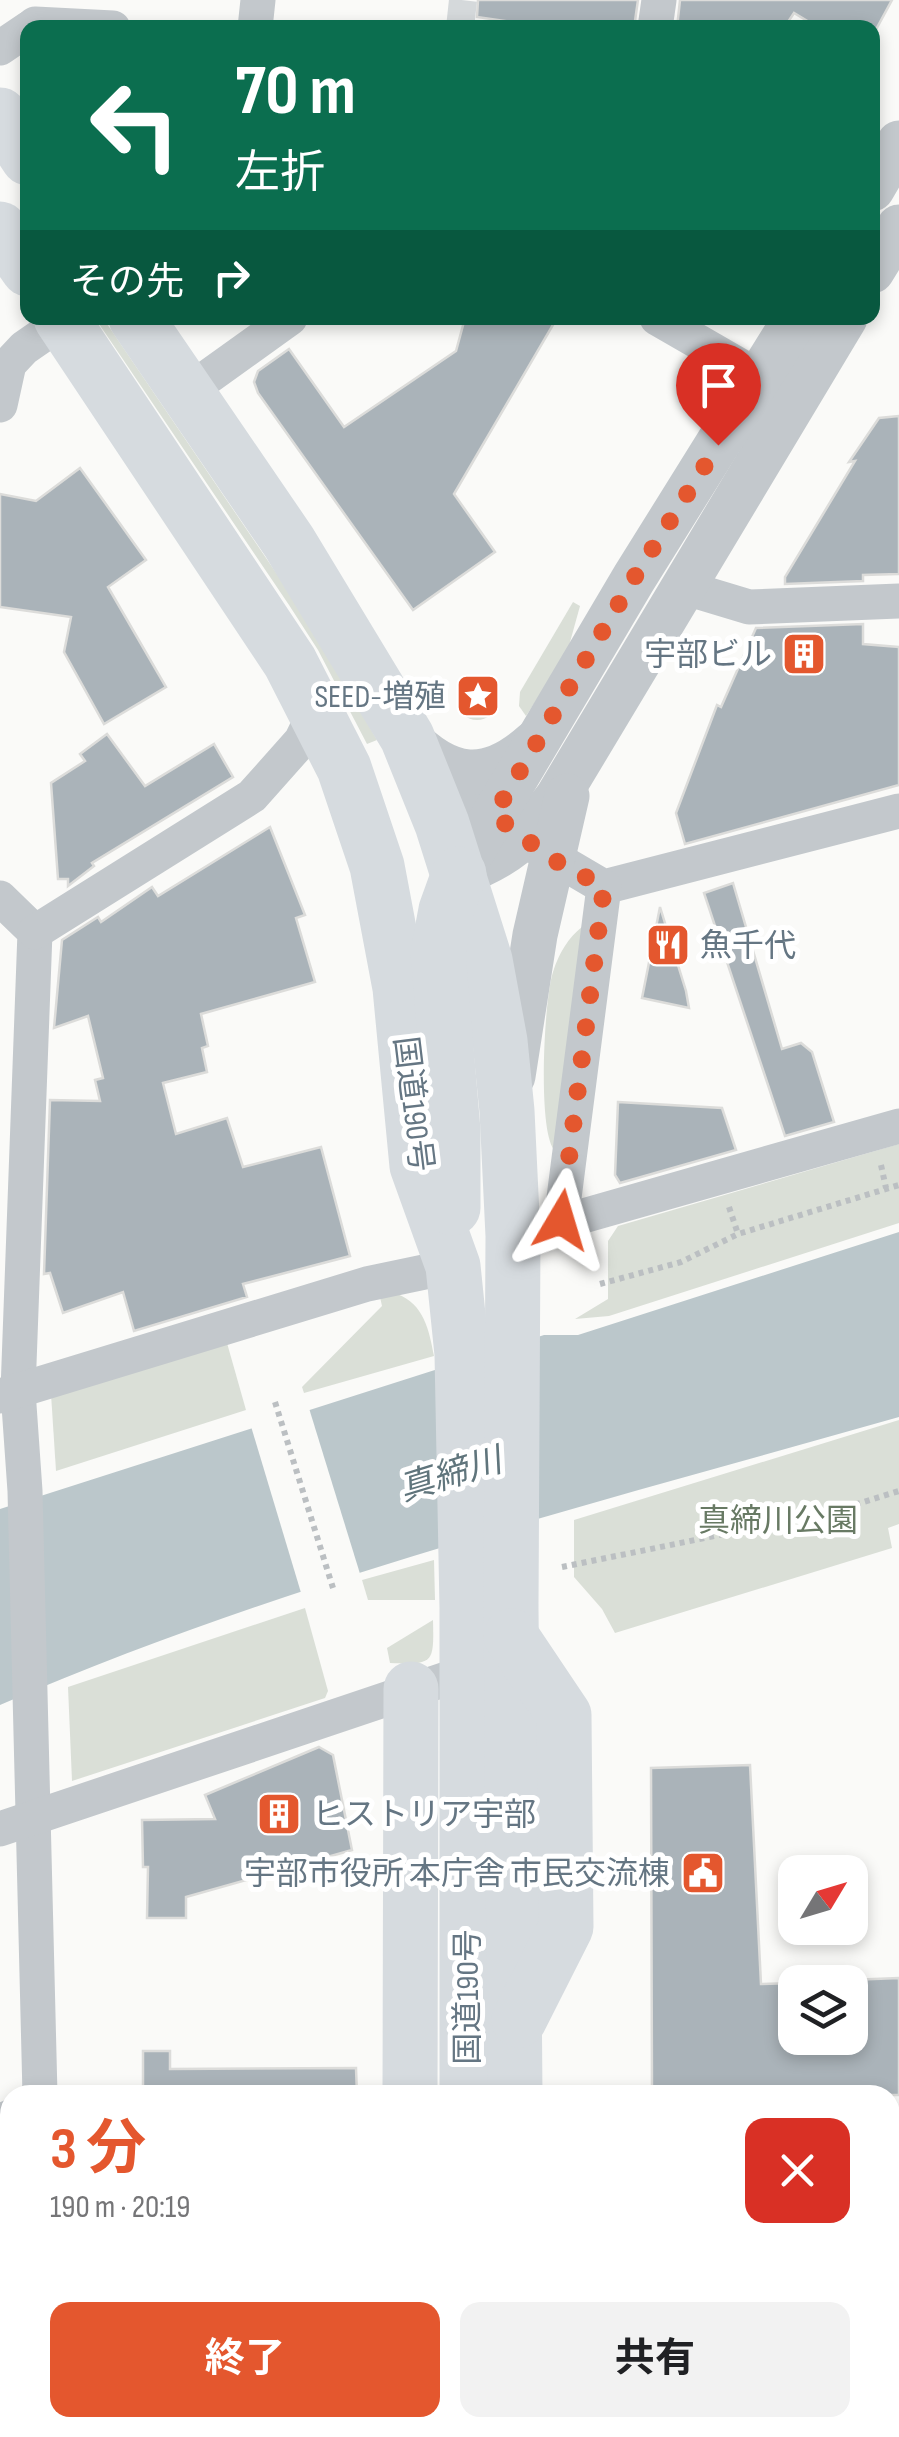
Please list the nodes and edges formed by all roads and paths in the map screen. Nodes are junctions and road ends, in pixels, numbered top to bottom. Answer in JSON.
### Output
{"nodes":[{"id":1,"x":20,"y":32,"type":"edge"},
{"id":2,"x":0,"y":48,"type":"edge"},
{"id":3,"x":0,"y":115,"type":"edge"},
{"id":4,"x":20,"y":146,"type":"edge"},
{"id":5,"x":899,"y":226,"type":"edge"},
{"id":6,"x":0,"y":228,"type":"edge"},
{"id":7,"x":20,"y":257,"type":"edge"},
{"id":8,"x":880,"y":258,"type":"edge"},
{"id":9,"x":54,"y":325,"type":"edge"},
{"id":10,"x":66,"y":325,"type":"edge"},
{"id":11,"x":141,"y":325,"type":"edge"},
{"id":12,"x":280,"y":325,"type":"edge"},
{"id":13,"x":669,"y":325,"type":"edge"},
{"id":14,"x":792,"y":325,"type":"edge"},
{"id":15,"x":841,"y":325,"type":"edge"},
{"id":16,"x":760,"y":378,"type":"junction"},
{"id":17,"x":187,"y":392,"type":"junction"},
{"id":18,"x":0,"y":405,"type":"edge"},
{"id":19,"x":686,"y":588,"type":"junction"},
{"id":20,"x":899,"y":601,"type":"edge"},
{"id":21,"x":316,"y":710,"type":"junction"},
{"id":22,"x":537,"y":740,"type":"junction"},
{"id":23,"x":417,"y":748,"type":"junction"},
{"id":24,"x":344,"y":768,"type":"junction"},
{"id":25,"x":899,"y":811,"type":"edge"},
{"id":26,"x":523,"y":838,"type":"junction"},
{"id":27,"x":458,"y":874,"type":"junction"},
{"id":28,"x":604,"y":887,"type":"junction"},
{"id":29,"x":0,"y":898,"type":"edge"},
{"id":30,"x":35,"y":932,"type":"junction"},
{"id":31,"x":507,"y":1111,"type":"junction"},
{"id":32,"x":899,"y":1126,"type":"edge"},
{"id":33,"x":899,"y":1184,"type":"edge"},
{"id":34,"x":537,"y":1228,"type":"junction"},
{"id":35,"x":453,"y":1266,"type":"junction"},
{"id":36,"x":600,"y":1284,"type":"dead end"},
{"id":37,"x":487,"y":1346,"type":"junction"},
{"id":38,"x":9,"y":1394,"type":"edge"},
{"id":39,"x":275,"y":1402,"type":"dead end"},
{"id":40,"x":899,"y":1491,"type":"edge"},
{"id":41,"x":489,"y":1544,"type":"junction"},
{"id":42,"x":562,"y":1568,"type":"dead end"},
{"id":43,"x":333,"y":1588,"type":"dead end"},
{"id":44,"x":467,"y":1672,"type":"junction"},
{"id":45,"x":411,"y":1689,"type":"junction"},
{"id":46,"x":35,"y":1817,"type":"junction"},
{"id":47,"x":0,"y":1829,"type":"edge"},
{"id":48,"x":40,"y":2085,"type":"edge"},
{"id":49,"x":410,"y":2085,"type":"edge"},
{"id":50,"x":467,"y":2085,"type":"edge"},
{"id":51,"x":515,"y":2085,"type":"edge"}],
"edges":[{"from":1,"to":2,"type":"street"},
{"from":3,"to":4,"type":"main road"},
{"from":5,"to":8,"type":"street"},
{"from":6,"to":7,"type":"main road"},
{"from":9,"to":18,"type":"street"},
{"from":10,"to":21,"type":"main road","name":"国道190号"},
{"from":11,"to":17,"type":"main road","name":"国道190号"},
{"from":12,"to":17,"type":"street"},
{"from":13,"to":16,"type":"street"},
{"from":14,"to":16,"type":"street"},
{"from":15,"to":19,"type":"street"},
{"from":16,"to":22,"type":"street"},
{"from":17,"to":23,"type":"main road","name":"国道190号"},
{"from":19,"to":20,"type":"street"},
{"from":19,"to":26,"type":"street"},
{"from":21,"to":24,"type":"main road","name":"国道190号"},
{"from":21,"to":30,"type":"street"},
{"from":22,"to":23,"type":"street"},
{"from":22,"to":26,"type":"street"},
{"from":23,"to":26,"type":"street"},
{"from":23,"to":27,"type":"main road","name":"国道190号"},
{"from":24,"to":27,"type":"main road"},
{"from":24,"to":35,"type":"main road","name":"国道190号"},
{"from":25,"to":28,"type":"street"},
{"from":26,"to":27,"type":"street"},
{"from":26,"to":28,"type":"street"},
{"from":26,"to":31,"type":"street"},
{"from":27,"to":31,"type":"main road","name":"国道190号"},
{"from":27,"to":35,"type":"main road"},
{"from":28,"to":34,"type":"street"},
{"from":29,"to":30,"type":"street"},
{"from":30,"to":38,"type":"street"},
{"from":31,"to":34,"type":"main road","name":"国道190号"},
{"from":32,"to":34,"type":"street"},
{"from":33,"to":36,"type":"path"},
{"from":34,"to":37,"type":"main road","name":"国道190号"},
{"from":35,"to":37,"type":"main road","name":"国道190号"},
{"from":35,"to":38,"type":"street"},
{"from":37,"to":41,"type":"main road","name":"国道190号"},
{"from":38,"to":46,"type":"street"},
{"from":39,"to":43,"type":"path"},
{"from":40,"to":42,"type":"path"},
{"from":41,"to":44,"type":"main road","name":"国道190号"},
{"from":41,"to":51,"type":"main road","name":"国道190号"},
{"from":44,"to":45,"type":"street"},
{"from":44,"to":50,"type":"main road","name":"国道190号"},
{"from":45,"to":46,"type":"street"},
{"from":45,"to":49,"type":"main road"},
{"from":46,"to":47,"type":"street"},
{"from":46,"to":48,"type":"street"}]}
